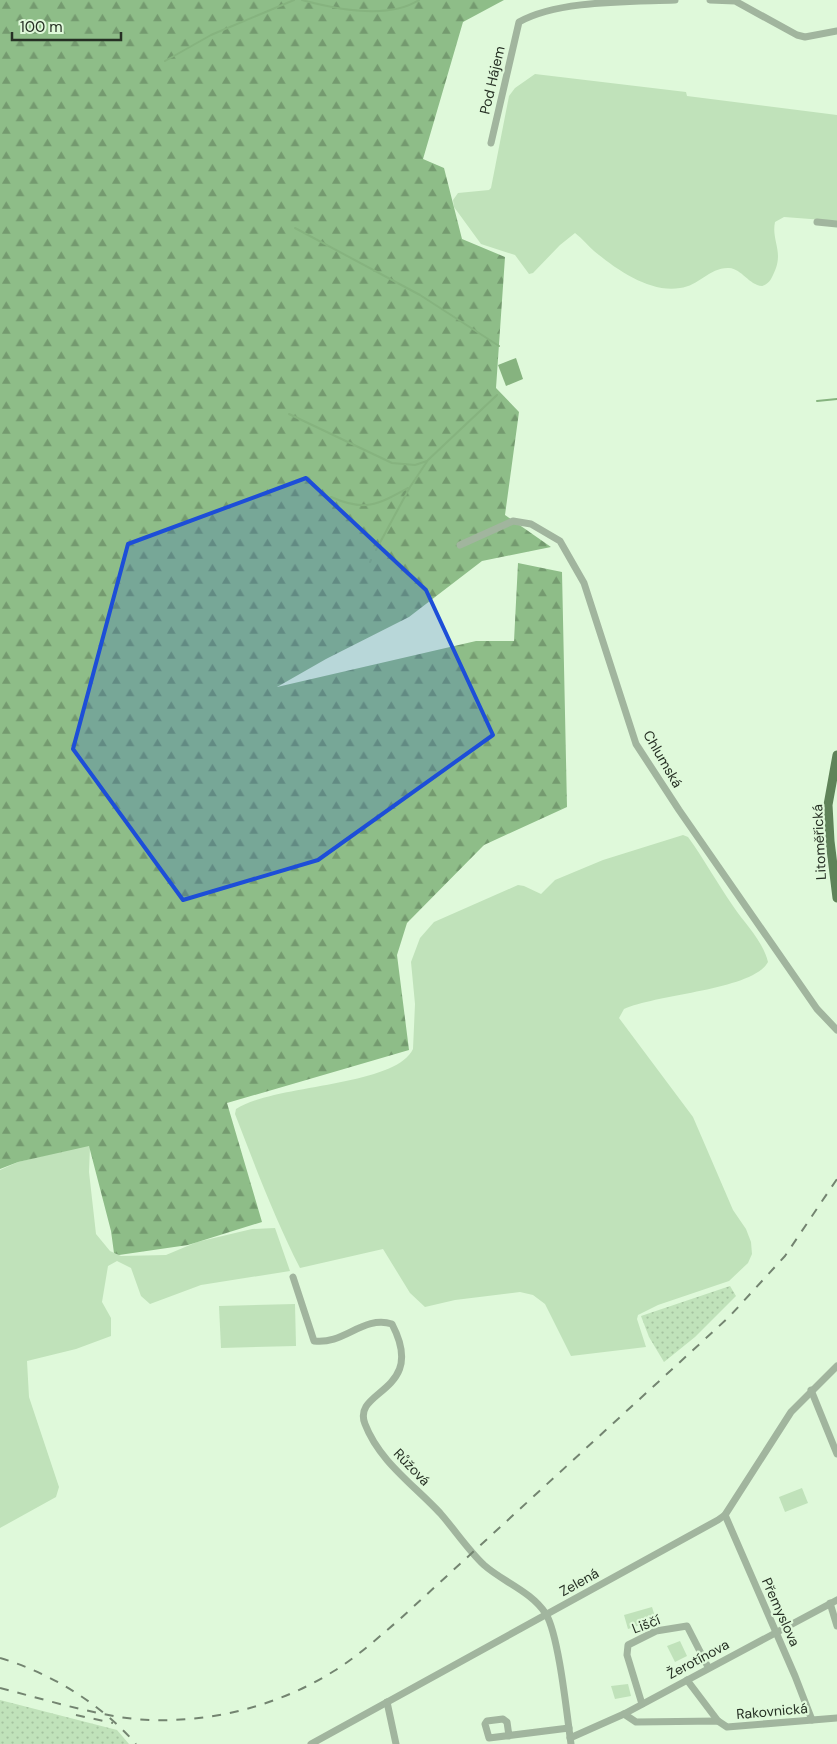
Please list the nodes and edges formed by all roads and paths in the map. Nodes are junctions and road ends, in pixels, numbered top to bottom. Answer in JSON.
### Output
{"nodes":[{"id":1,"x":675,"y":0,"type":"edge"},
{"id":2,"x":710,"y":0,"type":"edge"},
{"id":3,"x":837,"y":32,"type":"edge"},
{"id":4,"x":491,"y":144,"type":"dead end"},
{"id":5,"x":818,"y":222,"type":"dead end"},
{"id":6,"x":837,"y":224,"type":"edge"},
{"id":7,"x":460,"y":545,"type":"dead end"},
{"id":8,"x":837,"y":755,"type":"edge"},
{"id":9,"x":837,"y":898,"type":"edge"},
{"id":10,"x":837,"y":1030,"type":"edge"},
{"id":11,"x":293,"y":1277,"type":"dead end"},
{"id":12,"x":837,"y":1366,"type":"edge"},
{"id":13,"x":811,"y":1390,"type":"junction"},
{"id":14,"x":837,"y":1454,"type":"edge"},
{"id":15,"x":725,"y":1515,"type":"junction"},
{"id":16,"x":834,"y":1602,"type":"edge"},
{"id":17,"x":546,"y":1614,"type":"junction"},
{"id":18,"x":837,"y":1626,"type":"edge"},
{"id":19,"x":776,"y":1632,"type":"junction"},
{"id":20,"x":708,"y":1668,"type":"junction"},
{"id":21,"x":687,"y":1680,"type":"junction"},
{"id":22,"x":387,"y":1702,"type":"junction"},
{"id":23,"x":642,"y":1704,"type":"junction"},
{"id":24,"x":624,"y":1714,"type":"junction"},
{"id":25,"x":837,"y":1718,"type":"edge"},
{"id":26,"x":812,"y":1720,"type":"junction"},
{"id":27,"x":718,"y":1721,"type":"junction"},
{"id":28,"x":569,"y":1728,"type":"junction"},
{"id":29,"x":509,"y":1736,"type":"dead end"},
{"id":30,"x":571,"y":1741,"type":"edge"},
{"id":31,"x":311,"y":1744,"type":"edge"},
{"id":32,"x":396,"y":1744,"type":"edge"}],
"edges":[{"from":1,"to":4,"type":"street","name":"Pod Hájem"},
{"from":2,"to":3,"type":"street"},
{"from":5,"to":6,"type":"street"},
{"from":7,"to":10,"type":"street","name":"Chlumská"},
{"from":8,"to":9,"type":"main road","name":"Litoměřická"},
{"from":11,"to":17,"type":"street","name":"Růžová"},
{"from":12,"to":13,"type":"street","name":"Zelená"},
{"from":13,"to":14,"type":"street"},
{"from":13,"to":15,"type":"street","name":"Zelená"},
{"from":15,"to":17,"type":"street","name":"Zelená"},
{"from":15,"to":19,"type":"street","name":"Přemyslova"},
{"from":16,"to":18,"type":"street"},
{"from":16,"to":19,"type":"street","name":"Žerotínova"},
{"from":17,"to":22,"type":"street","name":"Zelená"},
{"from":17,"to":28,"type":"street","name":"Růžová"},
{"from":19,"to":20,"type":"street","name":"Žerotínova"},
{"from":19,"to":26,"type":"street","name":"Přemyslova"},
{"from":20,"to":21,"type":"street","name":"Žerotínova"},
{"from":20,"to":23,"type":"street","name":"Liščí"},
{"from":21,"to":23,"type":"street","name":"Žerotínova"},
{"from":21,"to":27,"type":"street"},
{"from":22,"to":31,"type":"street","name":"Zelená"},
{"from":22,"to":32,"type":"street"},
{"from":23,"to":24,"type":"street","name":"Žerotínova"},
{"from":24,"to":27,"type":"street","name":"Rakovnická"},
{"from":24,"to":30,"type":"street","name":"Žerotínova"},
{"from":25,"to":26,"type":"street","name":"Rakovnická"},
{"from":26,"to":27,"type":"street","name":"Rakovnická"},
{"from":28,"to":29,"type":"street"},
{"from":28,"to":30,"type":"street","name":"Růžová"}]}
